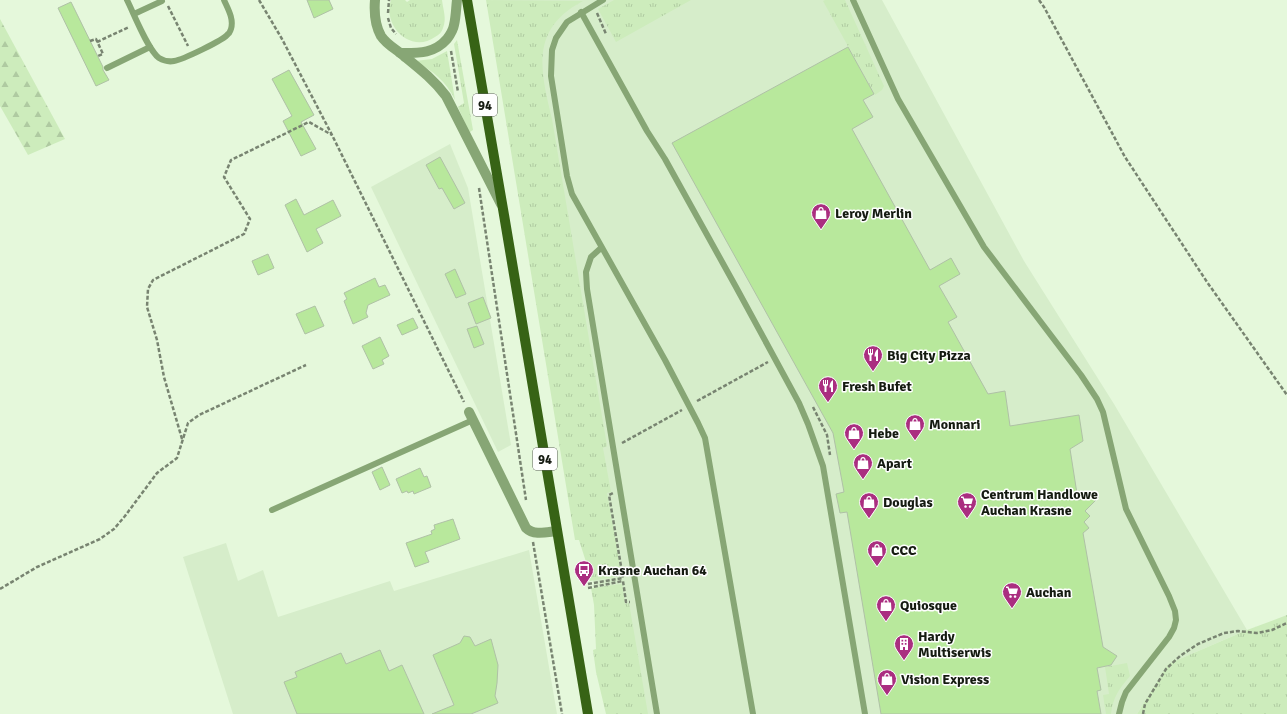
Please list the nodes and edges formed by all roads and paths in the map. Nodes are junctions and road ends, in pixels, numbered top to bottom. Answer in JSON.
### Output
{"nodes":[{"id":1,"x":127,"y":0,"type":"edge"},
{"id":2,"x":224,"y":0,"type":"edge"},
{"id":3,"x":259,"y":0,"type":"edge"},
{"id":4,"x":375,"y":0,"type":"edge"},
{"id":5,"x":388,"y":0,"type":"edge"},
{"id":6,"x":457,"y":0,"type":"edge"},
{"id":7,"x":467,"y":0,"type":"edge"},
{"id":8,"x":603,"y":0,"type":"edge"},
{"id":9,"x":853,"y":0,"type":"edge"},
{"id":10,"x":1039,"y":0,"type":"edge"},
{"id":11,"x":164,"y":3,"type":"joint"},
{"id":12,"x":581,"y":12,"type":"junction"},
{"id":13,"x":134,"y":14,"type":"junction"},
{"id":14,"x":397,"y":35,"type":"dead end"},
{"id":15,"x":90,"y":41,"type":"dead end"},
{"id":16,"x":446,"y":41,"type":"junction"},
{"id":17,"x":150,"y":46,"type":"junction"},
{"id":18,"x":400,"y":53,"type":"junction"},
{"id":19,"x":192,"y":54,"type":"junction"},
{"id":20,"x":98,"y":56,"type":"dead end"},
{"id":21,"x":107,"y":68,"type":"dead end"},
{"id":22,"x":451,"y":106,"type":"junction"},
{"id":23,"x":332,"y":135,"type":"junction"},
{"id":24,"x":477,"y":182,"type":"dead end"},
{"id":25,"x":503,"y":209,"type":"junction"},
{"id":26,"x":601,"y":248,"type":"junction"},
{"id":27,"x":306,"y":365,"type":"dead end"},
{"id":28,"x":1287,"y":395,"type":"edge"},
{"id":29,"x":471,"y":416,"type":"junction"},
{"id":30,"x":182,"y":439,"type":"junction"},
{"id":31,"x":613,"y":494,"type":"dead end"},
{"id":32,"x":526,"y":503,"type":"dead end"},
{"id":33,"x":272,"y":510,"type":"dead end"},
{"id":34,"x":557,"y":531,"type":"junction"},
{"id":35,"x":531,"y":532,"type":"junction"},
{"id":36,"x":588,"y":584,"type":"dead end"},
{"id":37,"x":588,"y":588,"type":"dead end"},
{"id":38,"x":0,"y":589,"type":"edge"},
{"id":39,"x":626,"y":602,"type":"dead end"},
{"id":40,"x":1287,"y":623,"type":"edge"},
{"id":41,"x":562,"y":714,"type":"edge"},
{"id":42,"x":588,"y":714,"type":"edge"},
{"id":43,"x":657,"y":714,"type":"edge"},
{"id":44,"x":753,"y":714,"type":"edge"},
{"id":45,"x":865,"y":714,"type":"edge"},
{"id":46,"x":1119,"y":714,"type":"edge"},
{"id":47,"x":1143,"y":714,"type":"edge"}],
"edges":[{"from":1,"to":13,"type":"lane"},
{"from":2,"to":19,"type":"lane"},
{"from":3,"to":23,"type":"path"},
{"from":4,"to":18,"type":"street"},
{"from":5,"to":14,"type":"path"},
{"from":6,"to":16,"type":"street"},
{"from":7,"to":25,"type":"main road","number":"94"},
{"from":8,"to":12,"type":"lane"},
{"from":9,"to":46,"type":"lane"},
{"from":10,"to":28,"type":"path"},
{"from":11,"to":13,"type":"lane"},
{"from":11,"to":19,"type":"path"},
{"from":12,"to":26,"type":"lane"},
{"from":12,"to":45,"type":"lane"},
{"from":13,"to":17,"type":"lane"},
{"from":15,"to":20,"type":"path"},
{"from":16,"to":18,"type":"street"},
{"from":16,"to":22,"type":"path"},
{"from":17,"to":19,"type":"lane"},
{"from":17,"to":21,"type":"lane"},
{"from":18,"to":22,"type":"street"},
{"from":22,"to":25,"type":"street"},
{"from":23,"to":29,"type":"path"},
{"from":23,"to":30,"type":"path"},
{"from":24,"to":32,"type":"path"},
{"from":25,"to":34,"type":"main road","number":"94"},
{"from":26,"to":43,"type":"lane"},
{"from":26,"to":44,"type":"lane"},
{"from":27,"to":30,"type":"path"},
{"from":29,"to":33,"type":"lane"},
{"from":29,"to":35,"type":"street"},
{"from":30,"to":38,"type":"path"},
{"from":31,"to":36,"type":"path"},
{"from":34,"to":35,"type":"street"},
{"from":34,"to":42,"type":"main road","number":"94"},
{"from":35,"to":41,"type":"path"},
{"from":37,"to":39,"type":"path"},
{"from":40,"to":47,"type":"path"}]}
